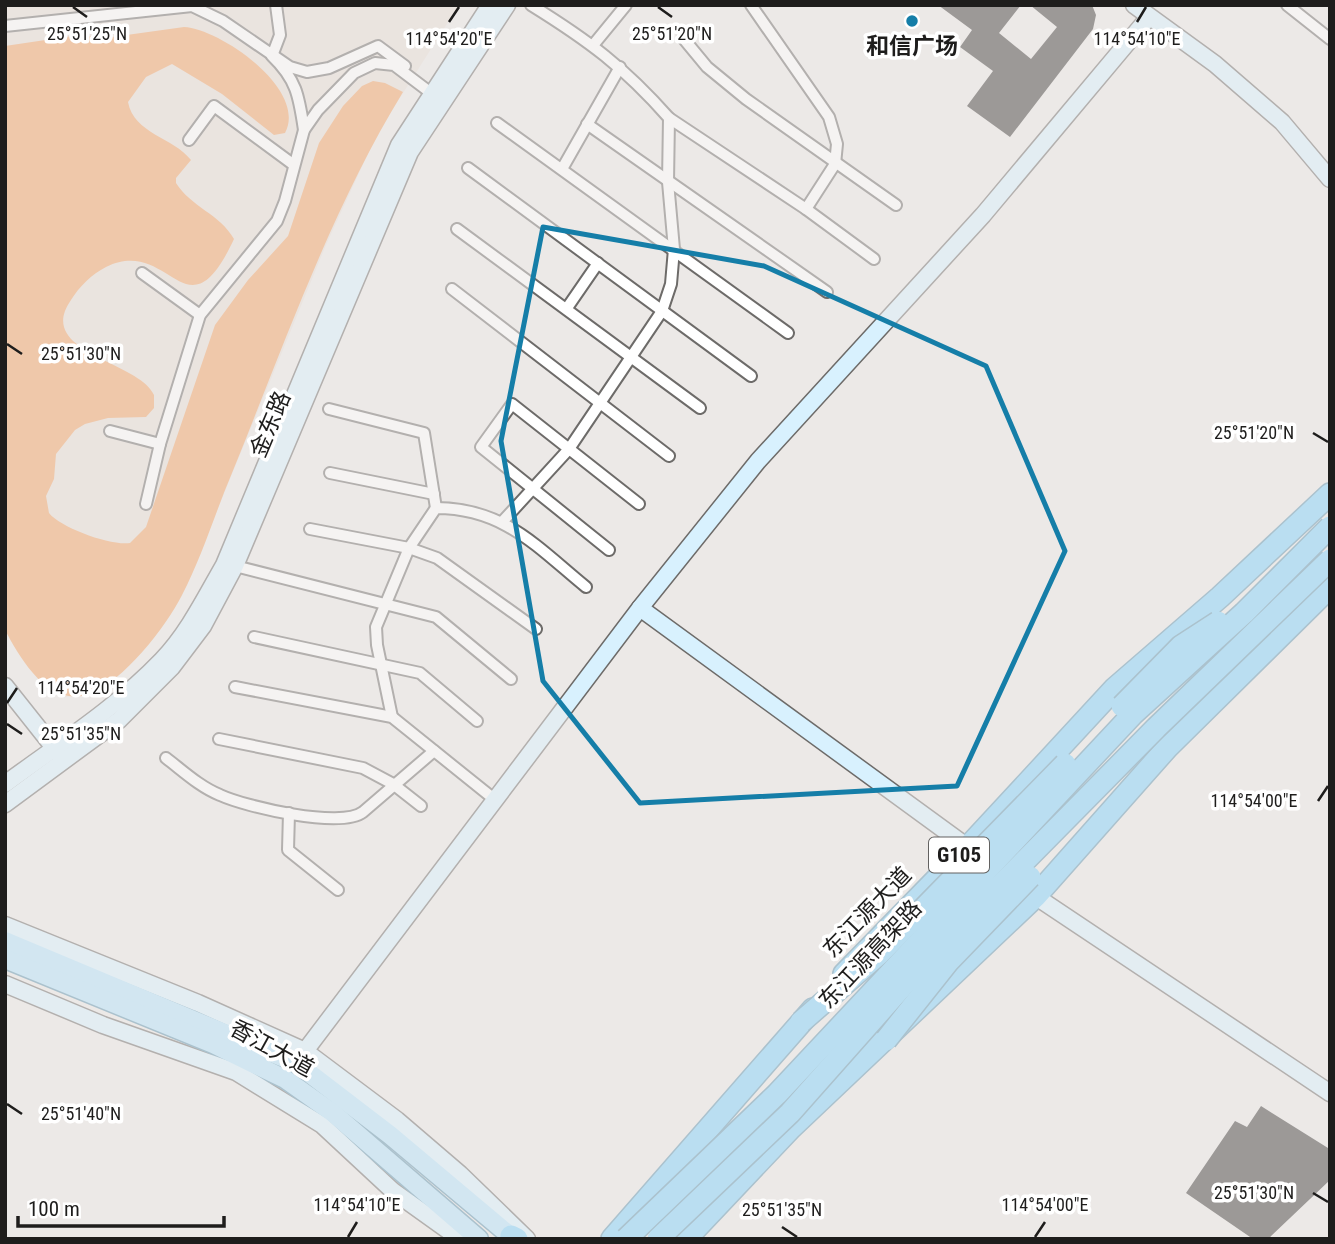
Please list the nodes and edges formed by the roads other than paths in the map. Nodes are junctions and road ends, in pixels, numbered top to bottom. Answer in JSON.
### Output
{"nodes":[{"id":1,"x":276,"y":5,"type":"edge"},
{"id":2,"x":490,"y":5,"type":"edge"},
{"id":3,"x":507,"y":5,"type":"edge"},
{"id":4,"x":531,"y":5,"type":"edge"},
{"id":5,"x":626,"y":5,"type":"edge"},
{"id":6,"x":751,"y":5,"type":"edge"},
{"id":7,"x":1134,"y":5,"type":"edge"},
{"id":8,"x":1287,"y":5,"type":"edge"},
{"id":9,"x":192,"y":6,"type":"edge"},
{"id":10,"x":1149,"y":17,"type":"junction"},
{"id":11,"x":5,"y":26,"type":"edge"},
{"id":12,"x":683,"y":38,"type":"dead end"},
{"id":13,"x":1330,"y":39,"type":"edge"},
{"id":14,"x":594,"y":44,"type":"junction"},
{"id":15,"x":272,"y":56,"type":"junction"},
{"id":16,"x":620,"y":67,"type":"junction"},
{"id":17,"x":414,"y":77,"type":"junction"},
{"id":18,"x":431,"y":93,"type":"junction"},
{"id":19,"x":669,"y":118,"type":"junction"},
{"id":20,"x":497,"y":123,"type":"dead end"},
{"id":21,"x":587,"y":124,"type":"junction"},
{"id":22,"x":304,"y":130,"type":"junction"},
{"id":23,"x":189,"y":140,"type":"dead end"},
{"id":24,"x":835,"y":164,"type":"junction"},
{"id":25,"x":294,"y":165,"type":"junction"},
{"id":26,"x":468,"y":168,"type":"dead end"},
{"id":27,"x":562,"y":169,"type":"junction"},
{"id":28,"x":1330,"y":179,"type":"edge"},
{"id":29,"x":668,"y":182,"type":"junction"},
{"id":30,"x":896,"y":205,"type":"dead end"},
{"id":31,"x":806,"y":209,"type":"junction"},
{"id":32,"x":457,"y":229,"type":"dead end"},
{"id":33,"x":674,"y":248,"type":"junction"},
{"id":34,"x":874,"y":259,"type":"dead end"},
{"id":35,"x":598,"y":263,"type":"junction"},
{"id":36,"x":142,"y":273,"type":"dead end"},
{"id":37,"x":452,"y":289,"type":"dead end"},
{"id":38,"x":827,"y":292,"type":"dead end"},
{"id":39,"x":566,"y":308,"type":"junction"},
{"id":40,"x":662,"y":311,"type":"junction"},
{"id":41,"x":200,"y":315,"type":"junction"},
{"id":42,"x":788,"y":333,"type":"dead end"},
{"id":43,"x":631,"y":356,"type":"junction"},
{"id":44,"x":751,"y":376,"type":"dead end"},
{"id":45,"x":602,"y":404,"type":"junction"},
{"id":46,"x":700,"y":408,"type":"dead end"},
{"id":47,"x":329,"y":409,"type":"dead end"},
{"id":48,"x":110,"y":431,"type":"dead end"},
{"id":49,"x":160,"y":444,"type":"junction"},
{"id":50,"x":569,"y":449,"type":"junction"},
{"id":51,"x":669,"y":456,"type":"dead end"},
{"id":52,"x":330,"y":473,"type":"dead end"},
{"id":53,"x":534,"y":490,"type":"junction"},
{"id":54,"x":434,"y":494,"type":"junction"},
{"id":55,"x":1330,"y":494,"type":"edge"},
{"id":56,"x":146,"y":504,"type":"dead end"},
{"id":57,"x":639,"y":504,"type":"dead end"},
{"id":58,"x":436,"y":508,"type":"junction"},
{"id":59,"x":503,"y":521,"type":"junction"},
{"id":60,"x":1330,"y":527,"type":"edge"},
{"id":61,"x":310,"y":529,"type":"dead end"},
{"id":62,"x":409,"y":548,"type":"junction"},
{"id":63,"x":609,"y":550,"type":"dead end"},
{"id":64,"x":1330,"y":560,"type":"edge"},
{"id":65,"x":235,"y":566,"type":"junction"},
{"id":66,"x":586,"y":587,"type":"dead end"},
{"id":67,"x":1330,"y":587,"type":"edge"},
{"id":68,"x":1264,"y":592,"type":"junction"},
{"id":69,"x":385,"y":604,"type":"junction"},
{"id":70,"x":640,"y":608,"type":"junction"},
{"id":71,"x":1268,"y":623,"type":"junction"},
{"id":72,"x":536,"y":629,"type":"dead end"},
{"id":73,"x":254,"y":637,"type":"dead end"},
{"id":74,"x":383,"y":663,"type":"junction"},
{"id":75,"x":511,"y":679,"type":"dead end"},
{"id":76,"x":5,"y":686,"type":"edge"},
{"id":77,"x":235,"y":687,"type":"dead end"},
{"id":78,"x":392,"y":717,"type":"junction"},
{"id":79,"x":477,"y":721,"type":"dead end"},
{"id":80,"x":219,"y":739,"type":"dead end"},
{"id":81,"x":433,"y":751,"type":"junction"},
{"id":82,"x":58,"y":753,"type":"junction"},
{"id":83,"x":166,"y":758,"type":"dead end"},
{"id":84,"x":5,"y":784,"type":"edge"},
{"id":85,"x":393,"y":784,"type":"junction"},
{"id":86,"x":494,"y":800,"type":"junction"},
{"id":87,"x":5,"y":804,"type":"edge"},
{"id":88,"x":421,"y":806,"type":"dead end"},
{"id":89,"x":289,"y":813,"type":"junction"},
{"id":90,"x":968,"y":847,"type":"junction"},
{"id":91,"x":338,"y":890,"type":"dead end"},
{"id":92,"x":1035,"y":897,"type":"junction"},
{"id":93,"x":5,"y":925,"type":"edge"},
{"id":94,"x":5,"y":941,"type":"edge"},
{"id":95,"x":5,"y":959,"type":"edge"},
{"id":96,"x":5,"y":984,"type":"edge"},
{"id":97,"x":802,"y":1022,"type":"junction"},
{"id":98,"x":886,"y":1041,"type":"junction"},
{"id":99,"x":300,"y":1057,"type":"junction"},
{"id":100,"x":1330,"y":1093,"type":"edge"},
{"id":101,"x":517,"y":1238,"type":"edge"},
{"id":102,"x":616,"y":1238,"type":"edge"},
{"id":103,"x":460,"y":1239,"type":"edge"},
{"id":104,"x":479,"y":1239,"type":"edge"},
{"id":105,"x":658,"y":1239,"type":"edge"},
{"id":106,"x":686,"y":1239,"type":"edge"}],
"edges":[{"from":1,"to":15,"type":"street"},
{"from":2,"to":18,"type":"street","name":"金东路"},
{"from":3,"to":65,"type":"street","name":"金东路"},
{"from":4,"to":14,"type":"street"},
{"from":5,"to":14,"type":"street"},
{"from":6,"to":24,"type":"street"},
{"from":7,"to":10,"type":"street"},
{"from":8,"to":13,"type":"street"},
{"from":9,"to":11,"type":"street"},
{"from":9,"to":15,"type":"street"},
{"from":10,"to":28,"type":"street"},
{"from":10,"to":70,"type":"street"},
{"from":12,"to":24,"type":"street"},
{"from":14,"to":16,"type":"street"},
{"from":15,"to":17,"type":"street"},
{"from":15,"to":22,"type":"street"},
{"from":16,"to":19,"type":"street"},
{"from":16,"to":21,"type":"street"},
{"from":17,"to":18,"type":"street"},
{"from":17,"to":22,"type":"street"},
{"from":18,"to":82,"type":"street","name":"金东路"},
{"from":19,"to":29,"type":"street"},
{"from":19,"to":31,"type":"street"},
{"from":20,"to":27,"type":"street"},
{"from":21,"to":27,"type":"street"},
{"from":21,"to":29,"type":"street"},
{"from":22,"to":25,"type":"street"},
{"from":23,"to":25,"type":"street"},
{"from":24,"to":30,"type":"street"},
{"from":24,"to":31,"type":"street"},
{"from":25,"to":41,"type":"street"},
{"from":26,"to":35,"type":"street"},
{"from":27,"to":33,"type":"street"},
{"from":29,"to":33,"type":"street"},
{"from":29,"to":38,"type":"street"},
{"from":31,"to":34,"type":"street"},
{"from":32,"to":39,"type":"street"},
{"from":33,"to":40,"type":"street"},
{"from":33,"to":42,"type":"street"},
{"from":35,"to":39,"type":"street"},
{"from":35,"to":40,"type":"street"},
{"from":36,"to":41,"type":"street"},
{"from":37,"to":45,"type":"street"},
{"from":39,"to":43,"type":"street"},
{"from":40,"to":43,"type":"street"},
{"from":40,"to":44,"type":"street"},
{"from":41,"to":49,"type":"street"},
{"from":43,"to":45,"type":"street"},
{"from":43,"to":46,"type":"street"},
{"from":45,"to":50,"type":"street"},
{"from":45,"to":51,"type":"street"},
{"from":47,"to":54,"type":"street"},
{"from":48,"to":49,"type":"street"},
{"from":49,"to":56,"type":"street"},
{"from":50,"to":53,"type":"street"},
{"from":50,"to":53,"type":"street"},
{"from":50,"to":57,"type":"street"},
{"from":52,"to":54,"type":"street"},
{"from":53,"to":59,"type":"street"},
{"from":53,"to":63,"type":"street"},
{"from":54,"to":58,"type":"street"},
{"from":55,"to":90,"type":"highway","name":"东江源大道","number":"G105"},
{"from":58,"to":59,"type":"street"},
{"from":58,"to":62,"type":"street"},
{"from":59,"to":66,"type":"street"},
{"from":60,"to":68,"type":"highway","name":"东江源高架路","bridge":true},
{"from":61,"to":62,"type":"street"},
{"from":62,"to":69,"type":"street"},
{"from":62,"to":72,"type":"street"},
{"from":64,"to":71,"type":"highway","name":"东江源高架路","bridge":true},
{"from":65,"to":69,"type":"street"},
{"from":65,"to":82,"type":"street","name":"金东路"},
{"from":67,"to":92,"type":"highway"},
{"from":68,"to":97,"type":"highway","bridge":true},
{"from":68,"to":102,"type":"highway","name":"东江源高架路","bridge":true},
{"from":69,"to":74,"type":"street"},
{"from":69,"to":75,"type":"street"},
{"from":70,"to":86,"type":"street"},
{"from":70,"to":90,"type":"street"},
{"from":71,"to":98,"type":"highway","bridge":true},
{"from":71,"to":105,"type":"highway","name":"东江源高架路","bridge":true},
{"from":73,"to":74,"type":"street"},
{"from":74,"to":78,"type":"street"},
{"from":74,"to":79,"type":"street"},
{"from":76,"to":82,"type":"street"},
{"from":77,"to":78,"type":"street"},
{"from":78,"to":81,"type":"street"},
{"from":80,"to":85,"type":"street"},
{"from":81,"to":85,"type":"street"},
{"from":81,"to":86,"type":"street"},
{"from":82,"to":84,"type":"street","name":"金东路"},
{"from":82,"to":87,"type":"street","name":"金东路"},
{"from":83,"to":89,"type":"street"},
{"from":85,"to":88,"type":"street"},
{"from":85,"to":89,"type":"street"},
{"from":86,"to":99,"type":"street"},
{"from":89,"to":91,"type":"street"},
{"from":90,"to":92,"type":"street"},
{"from":90,"to":97,"type":"highway","name":"东江源大道","number":"G105"},
{"from":92,"to":98,"type":"highway"},
{"from":92,"to":100,"type":"street"},
{"from":93,"to":99,"type":"street"},
{"from":94,"to":99,"type":"main road"},
{"from":95,"to":104,"type":"main road","name":"香江大道"},
{"from":96,"to":103,"type":"street"},
{"from":97,"to":102,"type":"highway","name":"东江源大道","number":"G105"},
{"from":98,"to":106,"type":"highway"},
{"from":99,"to":101,"type":"main road"}]}
